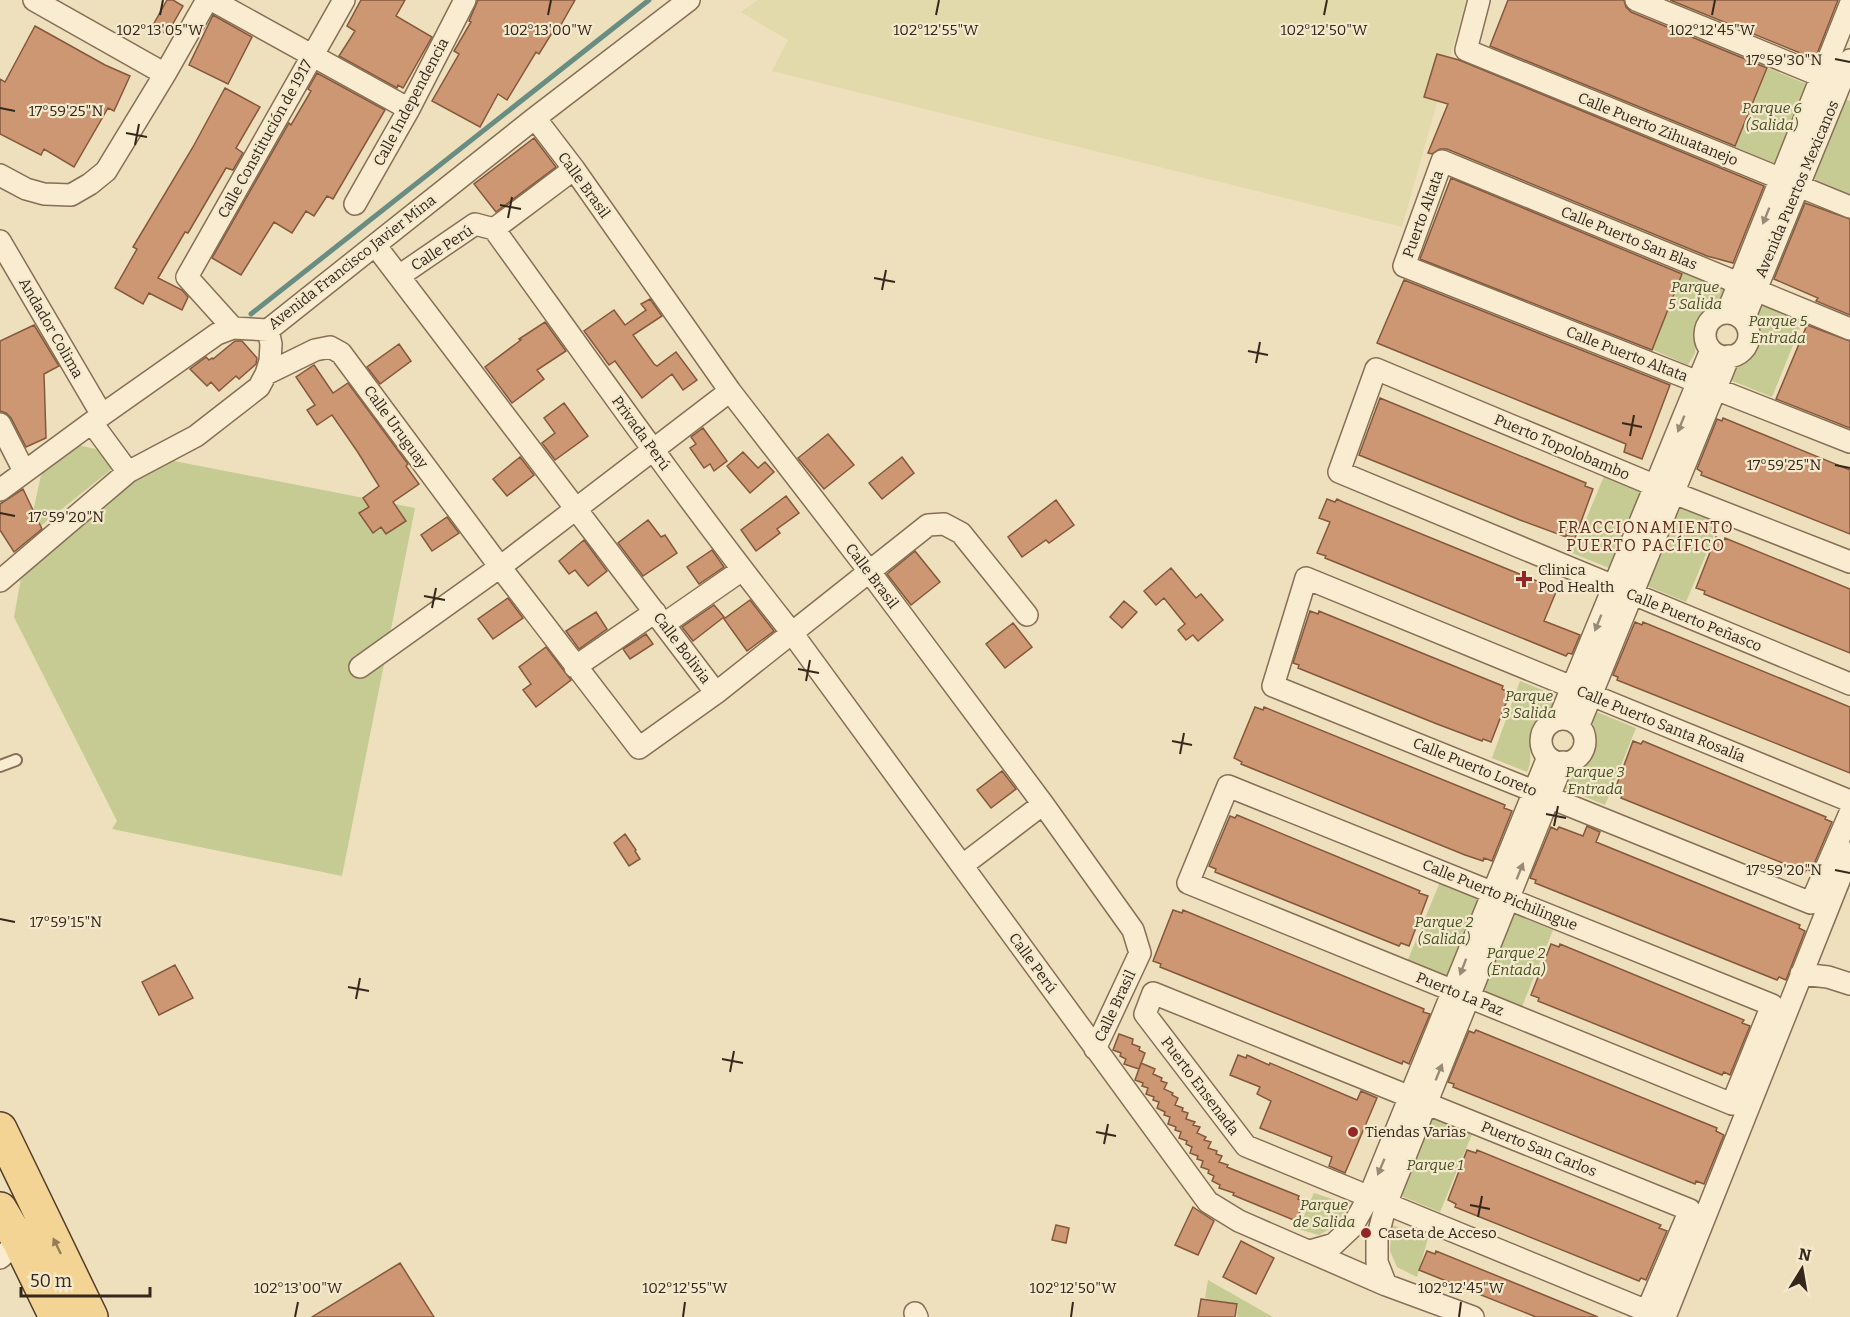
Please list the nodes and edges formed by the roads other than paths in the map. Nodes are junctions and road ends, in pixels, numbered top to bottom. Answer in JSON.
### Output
{"nodes":[{"id":1,"x":34,"y":0,"type":"edge"},
{"id":2,"x":207,"y":0,"type":"edge"},
{"id":3,"x":212,"y":0,"type":"edge"},
{"id":4,"x":344,"y":0,"type":"edge"},
{"id":5,"x":465,"y":0,"type":"edge"},
{"id":6,"x":689,"y":0,"type":"edge"},
{"id":7,"x":1479,"y":0,"type":"edge"},
{"id":8,"x":1636,"y":0,"type":"edge"},
{"id":9,"x":1850,"y":5,"type":"edge"},
{"id":10,"x":312,"y":56,"type":"junction"},
{"id":11,"x":1850,"y":60,"type":"edge"},
{"id":12,"x":165,"y":74,"type":"junction"},
{"id":13,"x":1837,"y":83,"type":"edge"},
{"id":14,"x":409,"y":109,"type":"junction"},
{"id":15,"x":535,"y":118,"type":"junction"},
{"id":16,"x":1442,"y":161,"type":"joint"},
{"id":17,"x":573,"y":169,"type":"junction"},
{"id":18,"x":0,"y":175,"type":"edge"},
{"id":19,"x":1789,"y":182,"type":"junction"},
{"id":20,"x":355,"y":204,"type":"dead end"},
{"id":21,"x":1850,"y":207,"type":"edge"},
{"id":22,"x":494,"y":229,"type":"junction"},
{"id":23,"x":0,"y":241,"type":"edge"},
{"id":24,"x":375,"y":245,"type":"junction"},
{"id":25,"x":1404,"y":266,"type":"joint"},
{"id":26,"x":399,"y":276,"type":"junction"},
{"id":27,"x":1746,"y":286,"type":"junction"},
{"id":28,"x":1736,"y":316,"type":"junction"},
{"id":29,"x":232,"y":328,"type":"junction"},
{"id":30,"x":1850,"y":329,"type":"edge"},
{"id":31,"x":268,"y":330,"type":"junction"},
{"id":32,"x":1720,"y":353,"type":"junction"},
{"id":33,"x":266,"y":374,"type":"junction"},
{"id":34,"x":1707,"y":385,"type":"junction"},
{"id":35,"x":730,"y":391,"type":"junction"},
{"id":36,"x":97,"y":419,"type":"junction"},
{"id":37,"x":0,"y":424,"type":"edge"},
{"id":38,"x":1850,"y":442,"type":"edge"},
{"id":39,"x":653,"y":450,"type":"junction"},
{"id":40,"x":24,"y":471,"type":"junction"},
{"id":41,"x":128,"y":472,"type":"junction"},
{"id":42,"x":1339,"y":472,"type":"joint"},
{"id":43,"x":0,"y":490,"type":"edge"},
{"id":44,"x":1664,"y":490,"type":"junction"},
{"id":45,"x":576,"y":509,"type":"junction"},
{"id":46,"x":1850,"y":562,"type":"edge"},
{"id":47,"x":500,"y":567,"type":"junction"},
{"id":48,"x":741,"y":570,"type":"junction"},
{"id":49,"x":869,"y":571,"type":"junction"},
{"id":50,"x":1306,"y":578,"type":"joint"},
{"id":51,"x":0,"y":581,"type":"edge"},
{"id":52,"x":1622,"y":590,"type":"junction"},
{"id":53,"x":1027,"y":615,"type":"dead end"},
{"id":54,"x":659,"y":618,"type":"junction"},
{"id":55,"x":792,"y":633,"type":"junction"},
{"id":56,"x":575,"y":667,"type":"junction"},
{"id":57,"x":360,"y":668,"type":"dead end"},
{"id":58,"x":1850,"y":684,"type":"edge"},
{"id":59,"x":1581,"y":691,"type":"junction"},
{"id":60,"x":716,"y":693,"type":"junction"},
{"id":61,"x":1569,"y":722,"type":"junction"},
{"id":62,"x":16,"y":760,"type":"dead end"},
{"id":63,"x":1556,"y":760,"type":"junction"},
{"id":64,"x":0,"y":766,"type":"edge"},
{"id":65,"x":1542,"y":794,"type":"junction"},
{"id":66,"x":1850,"y":801,"type":"edge"},
{"id":67,"x":1043,"y":804,"type":"junction"},
{"id":68,"x":1850,"y":813,"type":"edge"},
{"id":69,"x":1850,"y":853,"type":"edge"},
{"id":70,"x":963,"y":865,"type":"junction"},
{"id":71,"x":1188,"y":883,"type":"joint"},
{"id":72,"x":1501,"y":895,"type":"junction"},
{"id":73,"x":1801,"y":974,"type":"junction"},
{"id":74,"x":1850,"y":984,"type":"edge"},
{"id":75,"x":1153,"y":993,"type":"joint"},
{"id":76,"x":1461,"y":994,"type":"junction"},
{"id":77,"x":1095,"y":1049,"type":"junction"},
{"id":78,"x":1419,"y":1100,"type":"junction"},
{"id":79,"x":1732,"y":1104,"type":"joint"},
{"id":80,"x":0,"y":1130,"type":"edge"},
{"id":81,"x":1377,"y":1200,"type":"junction"},
{"id":82,"x":0,"y":1209,"type":"edge"},
{"id":83,"x":10,"y":1250,"type":"edge"},
{"id":84,"x":1310,"y":1251,"type":"junction"},
{"id":85,"x":1386,"y":1285,"type":"junction"},
{"id":86,"x":1656,"y":1314,"type":"edge"},
{"id":87,"x":56,"y":1317,"type":"edge"},
{"id":88,"x":92,"y":1317,"type":"edge"},
{"id":89,"x":1473,"y":1317,"type":"edge"}],
"edges":[{"from":1,"to":12,"type":"street"},
{"from":2,"to":12,"type":"street"},
{"from":3,"to":10,"type":"street"},
{"from":4,"to":10,"type":"street","name":"Calle Constitución de 1917"},
{"from":5,"to":14,"type":"street","name":"Calle Independencia"},
{"from":6,"to":15,"type":"street","name":"Avenida Francisco Javier Mina"},
{"from":7,"to":19,"type":"street","name":"Calle Puerto Zihuatanejo"},
{"from":8,"to":13,"type":"street"},
{"from":9,"to":13,"type":"street","name":"Avenida Puertos Mexicanos"},
{"from":10,"to":14,"type":"street"},
{"from":10,"to":29,"type":"street","name":"Calle Constitución de 1917"},
{"from":11,"to":13,"type":"street","name":"Avenida Puertos Mexicanos"},
{"from":12,"to":18,"type":"street"},
{"from":13,"to":19,"type":"street","name":"Avenida Puertos Mexicanos"},
{"from":14,"to":20,"type":"street","name":"Calle Independencia"},
{"from":15,"to":17,"type":"street","name":"Calle Brasil"},
{"from":15,"to":24,"type":"street","name":"Avenida Francisco Javier Mina"},
{"from":16,"to":25,"type":"street","name":"Puerto Altata"},
{"from":16,"to":27,"type":"street","name":"Calle Puerto San Blas"},
{"from":17,"to":22,"type":"street","name":"Calle Perú"},
{"from":17,"to":35,"type":"street","name":"Calle Brasil"},
{"from":19,"to":21,"type":"street","name":"Calle Puerto Zihuatanejo"},
{"from":19,"to":27,"type":"street","name":"Avenida Puertos Mexicanos"},
{"from":22,"to":26,"type":"street","name":"Calle Perú"},
{"from":22,"to":39,"type":"street","name":"Privada Perú"},
{"from":23,"to":36,"type":"street","name":"Andador Colima"},
{"from":24,"to":26,"type":"street","name":"Calle Bolivia"},
{"from":24,"to":31,"type":"street","name":"Avenida Francisco Javier Mina"},
{"from":25,"to":34,"type":"street","name":"Calle Puerto Altata"},
{"from":26,"to":45,"type":"street","name":"Calle Bolivia"},
{"from":27,"to":28,"type":"street","name":"Avenida Puertos Mexicanos"},
{"from":27,"to":30,"type":"street","name":"Calle Puerto San Blas"},
{"from":28,"to":32,"type":"street"},
{"from":28,"to":32,"type":"street"},
{"from":29,"to":31,"type":"street","name":"Avenida Francisco Javier Mina"},
{"from":29,"to":36,"type":"street"},
{"from":31,"to":33,"type":"street"},
{"from":32,"to":34,"type":"street"},
{"from":33,"to":41,"type":"street"},
{"from":33,"to":47,"type":"street","name":"Calle Uruguay"},
{"from":34,"to":38,"type":"street","name":"Calle Puerto Altata"},
{"from":34,"to":44,"type":"street"},
{"from":35,"to":39,"type":"street"},
{"from":35,"to":49,"type":"street","name":"Calle Brasil"},
{"from":36,"to":40,"type":"street"},
{"from":36,"to":41,"type":"street","name":"Andador Colima"},
{"from":37,"to":40,"type":"street"},
{"from":39,"to":45,"type":"street"},
{"from":39,"to":48,"type":"street","name":"Privada Perú"},
{"from":40,"to":43,"type":"street"},
{"from":41,"to":51,"type":"street"},
{"from":42,"to":44,"type":"street","name":"Puerto Topolobambo"},
{"from":42,"to":52,"type":"street","name":"Calle Puerto Peñasco"},
{"from":44,"to":46,"type":"street","name":"Puerto Topolobambo"},
{"from":44,"to":52,"type":"street"},
{"from":45,"to":47,"type":"street"},
{"from":45,"to":54,"type":"street","name":"Calle Bolivia"},
{"from":47,"to":56,"type":"street","name":"Calle Uruguay"},
{"from":47,"to":57,"type":"street"},
{"from":48,"to":54,"type":"street"},
{"from":48,"to":55,"type":"street","name":"Privada Perú"},
{"from":49,"to":53,"type":"street","name":"Calle Bolivia"},
{"from":49,"to":55,"type":"street","name":"Calle Bolivia"},
{"from":49,"to":67,"type":"street","name":"Calle Brasil"},
{"from":50,"to":59,"type":"street","name":"Calle Puerto Santa Rosalía"},
{"from":50,"to":65,"type":"street","name":"Calle Puerto Loreto"},
{"from":52,"to":58,"type":"street","name":"Calle Puerto Peñasco"},
{"from":52,"to":59,"type":"street"},
{"from":54,"to":56,"type":"street"},
{"from":54,"to":60,"type":"street","name":"Calle Bolivia"},
{"from":55,"to":60,"type":"street","name":"Calle Bolivia"},
{"from":55,"to":70,"type":"street","name":"Calle Perú"},
{"from":56,"to":60,"type":"street","name":"Calle Uruguay"},
{"from":59,"to":61,"type":"street"},
{"from":59,"to":66,"type":"street","name":"Calle Puerto Santa Rosalía"},
{"from":61,"to":63,"type":"street"},
{"from":61,"to":63,"type":"street"},
{"from":62,"to":64,"type":"lane"},
{"from":63,"to":65,"type":"street"},
{"from":65,"to":68,"type":"street","name":"Calle Puerto Loreto"},
{"from":65,"to":72,"type":"street"},
{"from":67,"to":70,"type":"street"},
{"from":67,"to":77,"type":"street","name":"Calle Brasil"},
{"from":69,"to":73,"type":"street"},
{"from":70,"to":77,"type":"street","name":"Calle Perú"},
{"from":71,"to":72,"type":"street","name":"Calle Puerto Pichilingue"},
{"from":71,"to":76,"type":"street","name":"Puerto La Paz"},
{"from":72,"to":76,"type":"street"},
{"from":72,"to":79,"type":"street","name":"Calle Puerto Pichilingue"},
{"from":73,"to":74,"type":"street"},
{"from":73,"to":86,"type":"street"},
{"from":75,"to":78,"type":"street","name":"Puerto San Carlos"},
{"from":75,"to":81,"type":"street","name":"Puerto Ensenada"},
{"from":76,"to":78,"type":"street"},
{"from":76,"to":79,"type":"street","name":"Puerto La Paz"},
{"from":77,"to":84,"type":"street","name":"Calle Perú"},
{"from":78,"to":81,"type":"street"},
{"from":78,"to":86,"type":"street","name":"Puerto San Carlos"},
{"from":88,"to":80,"type":"main road","one_way":true},
{"from":81,"to":84,"type":"street"},
{"from":81,"to":85,"type":"street"},
{"from":81,"to":86,"type":"street","name":"Puerto Ensenada"},
{"from":82,"to":83,"type":"main road"},
{"from":83,"to":87,"type":"main road"},
{"from":84,"to":85,"type":"street","name":"Calle Perú"},
{"from":85,"to":89,"type":"street","name":"Calle Perú"}]}
